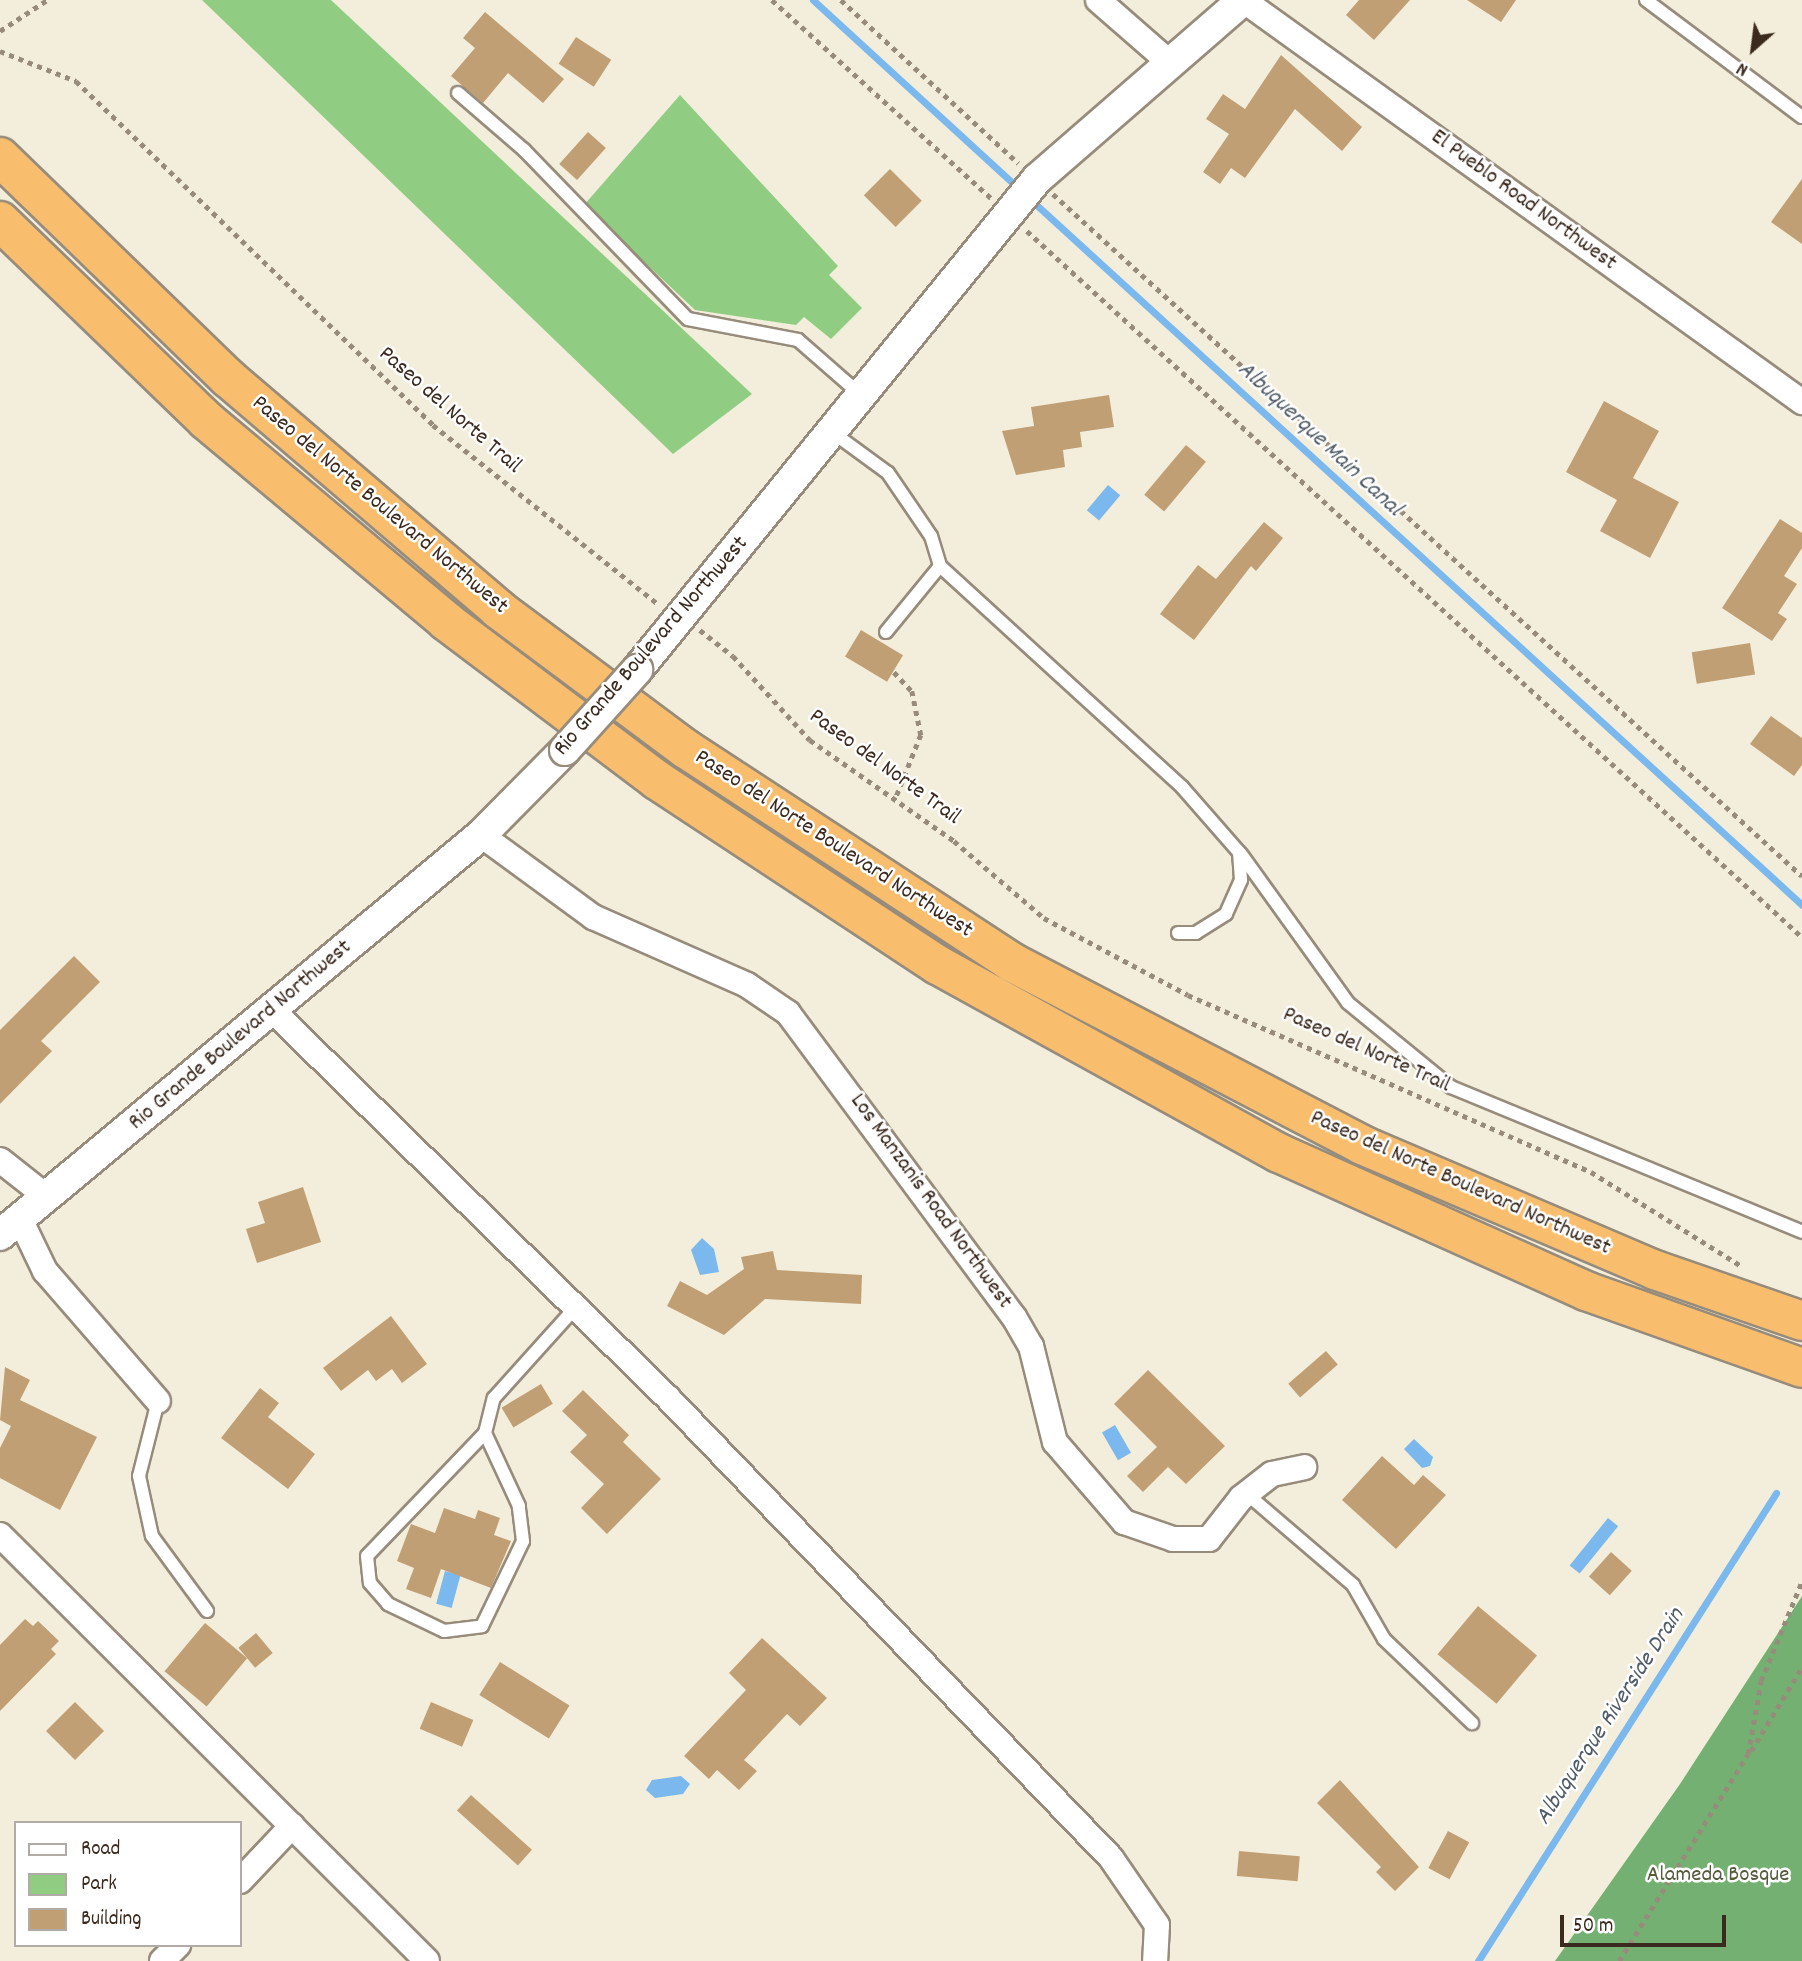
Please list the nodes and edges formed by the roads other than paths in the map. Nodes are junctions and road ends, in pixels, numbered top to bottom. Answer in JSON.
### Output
{"nodes":[{"id":1,"x":1098,"y":0,"type":"edge"},
{"id":2,"x":1243,"y":0,"type":"edge"},
{"id":3,"x":1646,"y":0,"type":"edge"},
{"id":4,"x":1169,"y":62,"type":"junction"},
{"id":5,"x":458,"y":93,"type":"dead end"},
{"id":6,"x":1802,"y":117,"type":"edge"},
{"id":7,"x":0,"y":157,"type":"edge"},
{"id":8,"x":0,"y":221,"type":"edge"},
{"id":9,"x":861,"y":394,"type":"junction"},
{"id":10,"x":1802,"y":402,"type":"edge"},
{"id":11,"x":832,"y":431,"type":"junction"},
{"id":12,"x":940,"y":566,"type":"junction"},
{"id":13,"x":886,"y":632,"type":"dead end"},
{"id":14,"x":481,"y":835,"type":"junction"},
{"id":15,"x":1239,"y":852,"type":"junction"},
{"id":16,"x":1178,"y":933,"type":"dead end"},
{"id":17,"x":273,"y":1011,"type":"junction"},
{"id":18,"x":0,"y":1160,"type":"edge"},
{"id":19,"x":47,"y":1197,"type":"junction"},
{"id":20,"x":10,"y":1227,"type":"edge"},
{"id":21,"x":1802,"y":1232,"type":"edge"},
{"id":22,"x":576,"y":1307,"type":"junction"},
{"id":23,"x":1802,"y":1321,"type":"edge"},
{"id":24,"x":1802,"y":1368,"type":"edge"},
{"id":25,"x":158,"y":1401,"type":"joint"},
{"id":26,"x":485,"y":1433,"type":"junction"},
{"id":27,"x":1304,"y":1466,"type":"dead end"},
{"id":28,"x":1247,"y":1494,"type":"junction"},
{"id":29,"x":0,"y":1535,"type":"edge"},
{"id":30,"x":206,"y":1611,"type":"dead end"},
{"id":31,"x":1472,"y":1723,"type":"dead end"},
{"id":32,"x":292,"y":1826,"type":"junction"},
{"id":33,"x":242,"y":1879,"type":"edge"},
{"id":34,"x":176,"y":1947,"type":"edge"},
{"id":35,"x":162,"y":1961,"type":"edge"},
{"id":36,"x":427,"y":1961,"type":"edge"},
{"id":37,"x":1155,"y":1961,"type":"edge"}],
"edges":[{"from":1,"to":4,"type":"street"},
{"from":2,"to":4,"type":"street","name":"Rio Grande Boulevard Northwest"},
{"from":2,"to":10,"type":"street","name":"El Pueblo Road Northwest"},
{"from":3,"to":6,"type":"lane"},
{"from":4,"to":9,"type":"street","name":"Rio Grande Boulevard Northwest"},
{"from":5,"to":9,"type":"lane"},
{"from":7,"to":23,"type":"highway","name":"Paseo del Norte Boulevard Northwest"},
{"from":8,"to":24,"type":"highway","name":"Paseo del Norte Boulevard Northwest"},
{"from":9,"to":11,"type":"street","name":"Rio Grande Boulevard Northwest"},
{"from":11,"to":12,"type":"lane"},
{"from":11,"to":14,"type":"street","name":"Rio Grande Boulevard Northwest","bridge":true},
{"from":12,"to":13,"type":"lane"},
{"from":12,"to":15,"type":"lane"},
{"from":14,"to":17,"type":"street","name":"Rio Grande Boulevard Northwest"},
{"from":14,"to":28,"type":"street","name":"Los Manzanis Road Northwest"},
{"from":15,"to":16,"type":"lane"},
{"from":15,"to":21,"type":"lane"},
{"from":17,"to":19,"type":"street","name":"Rio Grande Boulevard Northwest"},
{"from":17,"to":22,"type":"street"},
{"from":18,"to":19,"type":"street"},
{"from":19,"to":20,"type":"street","name":"Rio Grande Boulevard Northwest"},
{"from":20,"to":25,"type":"street"},
{"from":22,"to":26,"type":"lane"},
{"from":22,"to":37,"type":"street"},
{"from":25,"to":30,"type":"lane"},
{"from":26,"to":26,"type":"lane"},
{"from":27,"to":28,"type":"street","name":"Los Manzanis Road Northwest"},
{"from":28,"to":31,"type":"lane"},
{"from":29,"to":32,"type":"street"},
{"from":32,"to":33,"type":"street"},
{"from":32,"to":36,"type":"street"},
{"from":34,"to":35,"type":"street"}]}
